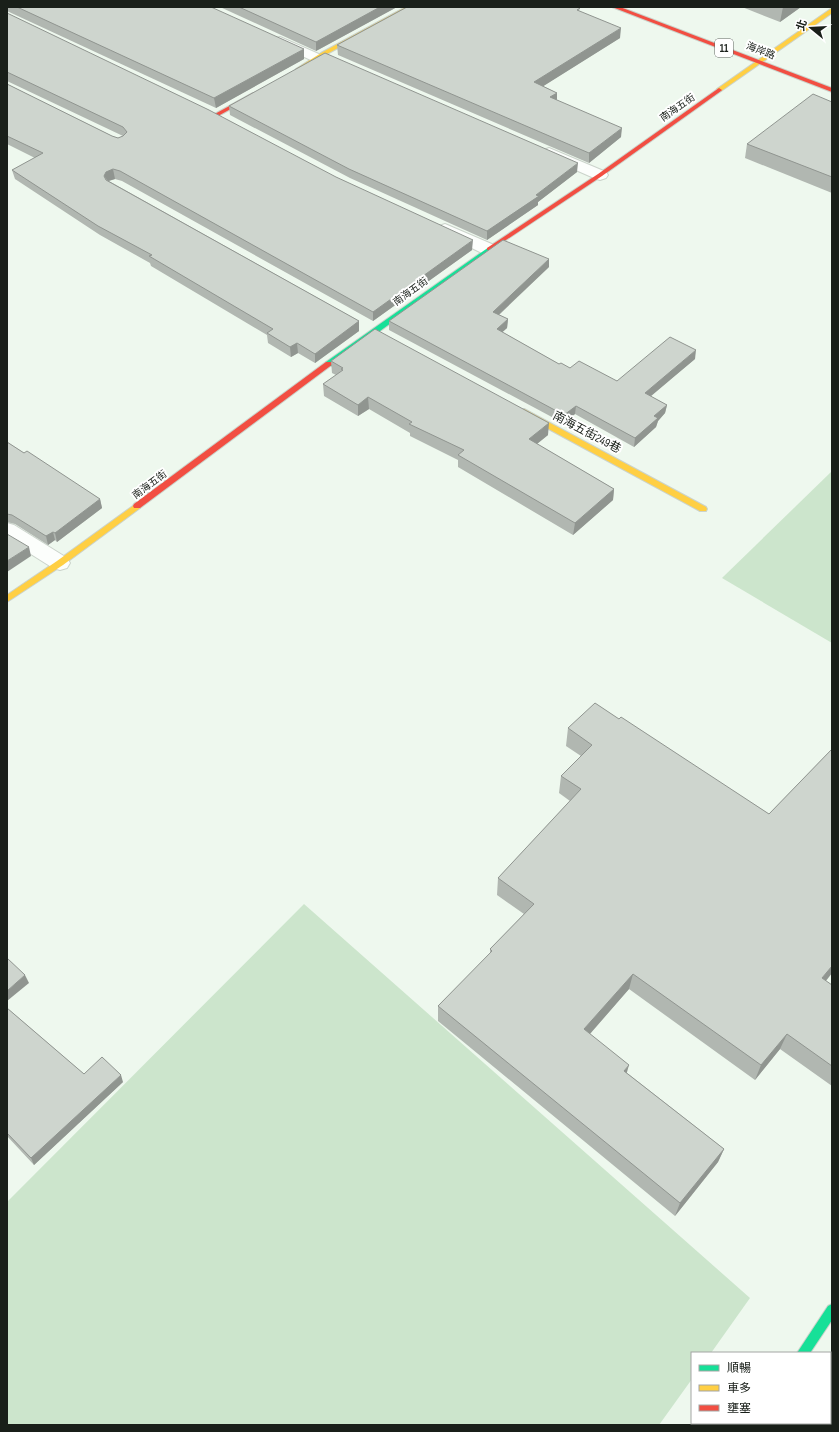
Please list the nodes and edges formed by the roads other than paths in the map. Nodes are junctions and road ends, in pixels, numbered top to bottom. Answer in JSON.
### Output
{"nodes":[{"id":1,"x":410,"y":7,"type":"edge"},
{"id":2,"x":615,"y":7,"type":"edge"},
{"id":3,"x":832,"y":10,"type":"edge"},
{"id":4,"x":268,"y":36,"type":"edge"},
{"id":5,"x":320,"y":56,"type":"junction"},
{"id":6,"x":337,"y":61,"type":"edge"},
{"id":7,"x":760,"y":62,"type":"junction"},
{"id":8,"x":290,"y":75,"type":"edge"},
{"id":9,"x":263,"y":90,"type":"edge"},
{"id":10,"x":832,"y":90,"type":"edge"},
{"id":11,"x":202,"y":108,"type":"edge"},
{"id":12,"x":216,"y":115,"type":"junction"},
{"id":13,"x":230,"y":123,"type":"edge"},
{"id":14,"x":534,"y":146,"type":"edge"},
{"id":15,"x":600,"y":175,"type":"junction"},
{"id":16,"x":430,"y":222,"type":"edge"},
{"id":17,"x":488,"y":249,"type":"junction"},
{"id":18,"x":514,"y":406,"type":"edge"},
{"id":19,"x":703,"y":509,"type":"dead end"},
{"id":20,"x":7,"y":530,"type":"edge"},
{"id":21,"x":60,"y":563,"type":"junction"},
{"id":22,"x":7,"y":599,"type":"edge"},
{"id":23,"x":832,"y":1310,"type":"edge"},
{"id":24,"x":804,"y":1352,"type":"edge"}],
"edges":[{"from":1,"to":5,"type":"street"},
{"from":2,"to":7,"type":"street","name":"海岸路","number":"11"},
{"from":3,"to":7,"type":"street","name":"南海五街"},
{"from":4,"to":5,"type":"lane"},
{"from":5,"to":6,"type":"street"},
{"from":5,"to":8,"type":"street"},
{"from":7,"to":10,"type":"street","name":"海岸路","number":"11"},
{"from":7,"to":15,"type":"street","name":"南海五街"},
{"from":9,"to":12,"type":"street"},
{"from":11,"to":12,"type":"street"},
{"from":12,"to":13,"type":"street"},
{"from":14,"to":15,"type":"street"},
{"from":15,"to":17,"type":"street","name":"南海五街"},
{"from":16,"to":17,"type":"street"},
{"from":17,"to":21,"type":"street","name":"南海五街"},
{"from":18,"to":19,"type":"street","name":"南海五街249巷"},
{"from":20,"to":21,"type":"street"},
{"from":21,"to":22,"type":"street","name":"南海五街"},
{"from":23,"to":24,"type":"street"}]}
